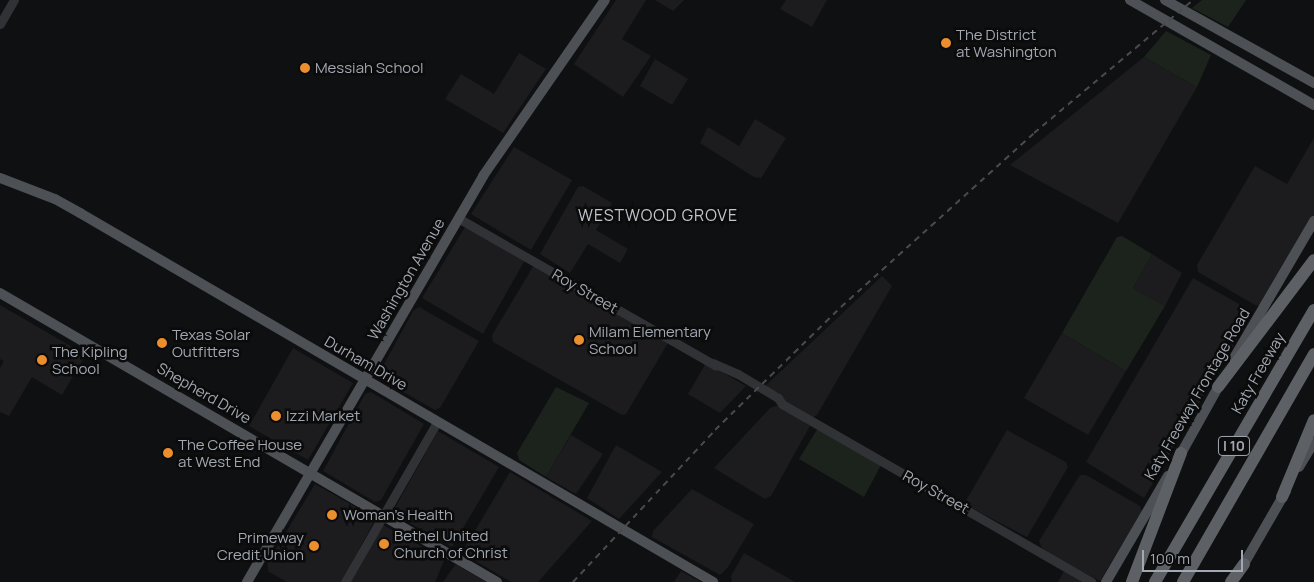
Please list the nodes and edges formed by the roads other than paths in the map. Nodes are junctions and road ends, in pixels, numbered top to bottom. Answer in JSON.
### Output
{"nodes":[{"id":1,"x":14,"y":0,"type":"edge"},
{"id":2,"x":605,"y":0,"type":"edge"},
{"id":3,"x":1130,"y":0,"type":"edge"},
{"id":4,"x":1165,"y":0,"type":"edge"},
{"id":5,"x":0,"y":24,"type":"edge"},
{"id":6,"x":1314,"y":83,"type":"edge"},
{"id":7,"x":1314,"y":105,"type":"edge"},
{"id":8,"x":0,"y":178,"type":"edge"},
{"id":9,"x":458,"y":218,"type":"junction"},
{"id":10,"x":1314,"y":221,"type":"edge"},
{"id":11,"x":1314,"y":260,"type":"edge"},
{"id":12,"x":0,"y":292,"type":"edge"},
{"id":13,"x":1314,"y":310,"type":"edge"},
{"id":14,"x":1314,"y":354,"type":"edge"},
{"id":15,"x":366,"y":380,"type":"junction"},
{"id":16,"x":1218,"y":387,"type":"junction"},
{"id":17,"x":1314,"y":420,"type":"edge"},
{"id":18,"x":437,"y":422,"type":"junction"},
{"id":19,"x":1314,"y":442,"type":"edge"},
{"id":20,"x":1181,"y":453,"type":"junction"},
{"id":21,"x":312,"y":472,"type":"junction"},
{"id":22,"x":1282,"y":498,"type":"junction"},
{"id":23,"x":383,"y":516,"type":"junction"},
{"id":24,"x":1244,"y":564,"type":"joint"},
{"id":25,"x":247,"y":582,"type":"edge"},
{"id":26,"x":345,"y":582,"type":"edge"},
{"id":27,"x":497,"y":582,"type":"edge"},
{"id":28,"x":713,"y":582,"type":"edge"},
{"id":29,"x":1091,"y":582,"type":"edge"},
{"id":30,"x":1106,"y":582,"type":"edge"},
{"id":31,"x":1132,"y":582,"type":"edge"},
{"id":32,"x":1155,"y":582,"type":"edge"},
{"id":33,"x":1183,"y":582,"type":"edge"},
{"id":34,"x":1232,"y":582,"type":"edge"}],
"edges":[{"from":1,"to":5,"type":"street"},
{"from":2,"to":9,"type":"main road","name":"Washington Avenue"},
{"from":3,"to":7,"type":"main road"},
{"from":4,"to":6,"type":"main road"},
{"from":8,"to":15,"type":"main road","name":"Durham Drive"},
{"from":9,"to":15,"type":"main road","name":"Washington Avenue"},
{"from":9,"to":29,"type":"street","name":"Roy Street"},
{"from":10,"to":16,"type":"main road","name":"Katy Freeway Frontage Road"},
{"from":11,"to":16,"type":"highway"},
{"from":12,"to":21,"type":"main road","name":"Shepherd Drive"},
{"from":13,"to":32,"type":"highway","name":"Katy Freeway","number":"I 10"},
{"from":14,"to":33,"type":"highway","number":"I 10"},
{"from":15,"to":18,"type":"main road","name":"Durham Drive"},
{"from":15,"to":21,"type":"main road","name":"Washington Avenue"},
{"from":16,"to":20,"type":"main road","name":"Katy Freeway Frontage Road"},
{"from":17,"to":22,"type":"highway"},
{"from":18,"to":23,"type":"street"},
{"from":18,"to":28,"type":"main road","name":"Durham Drive"},
{"from":19,"to":22,"type":"main road"},
{"from":20,"to":30,"type":"main road","name":"Katy Freeway Frontage Road"},
{"from":20,"to":31,"type":"highway"},
{"from":21,"to":23,"type":"main road","name":"Shepherd Drive"},
{"from":21,"to":25,"type":"main road","name":"Washington Avenue"},
{"from":22,"to":24,"type":"main road"},
{"from":23,"to":26,"type":"street"},
{"from":23,"to":27,"type":"main road","name":"Shepherd Drive"},
{"from":24,"to":34,"type":"highway"}]}
